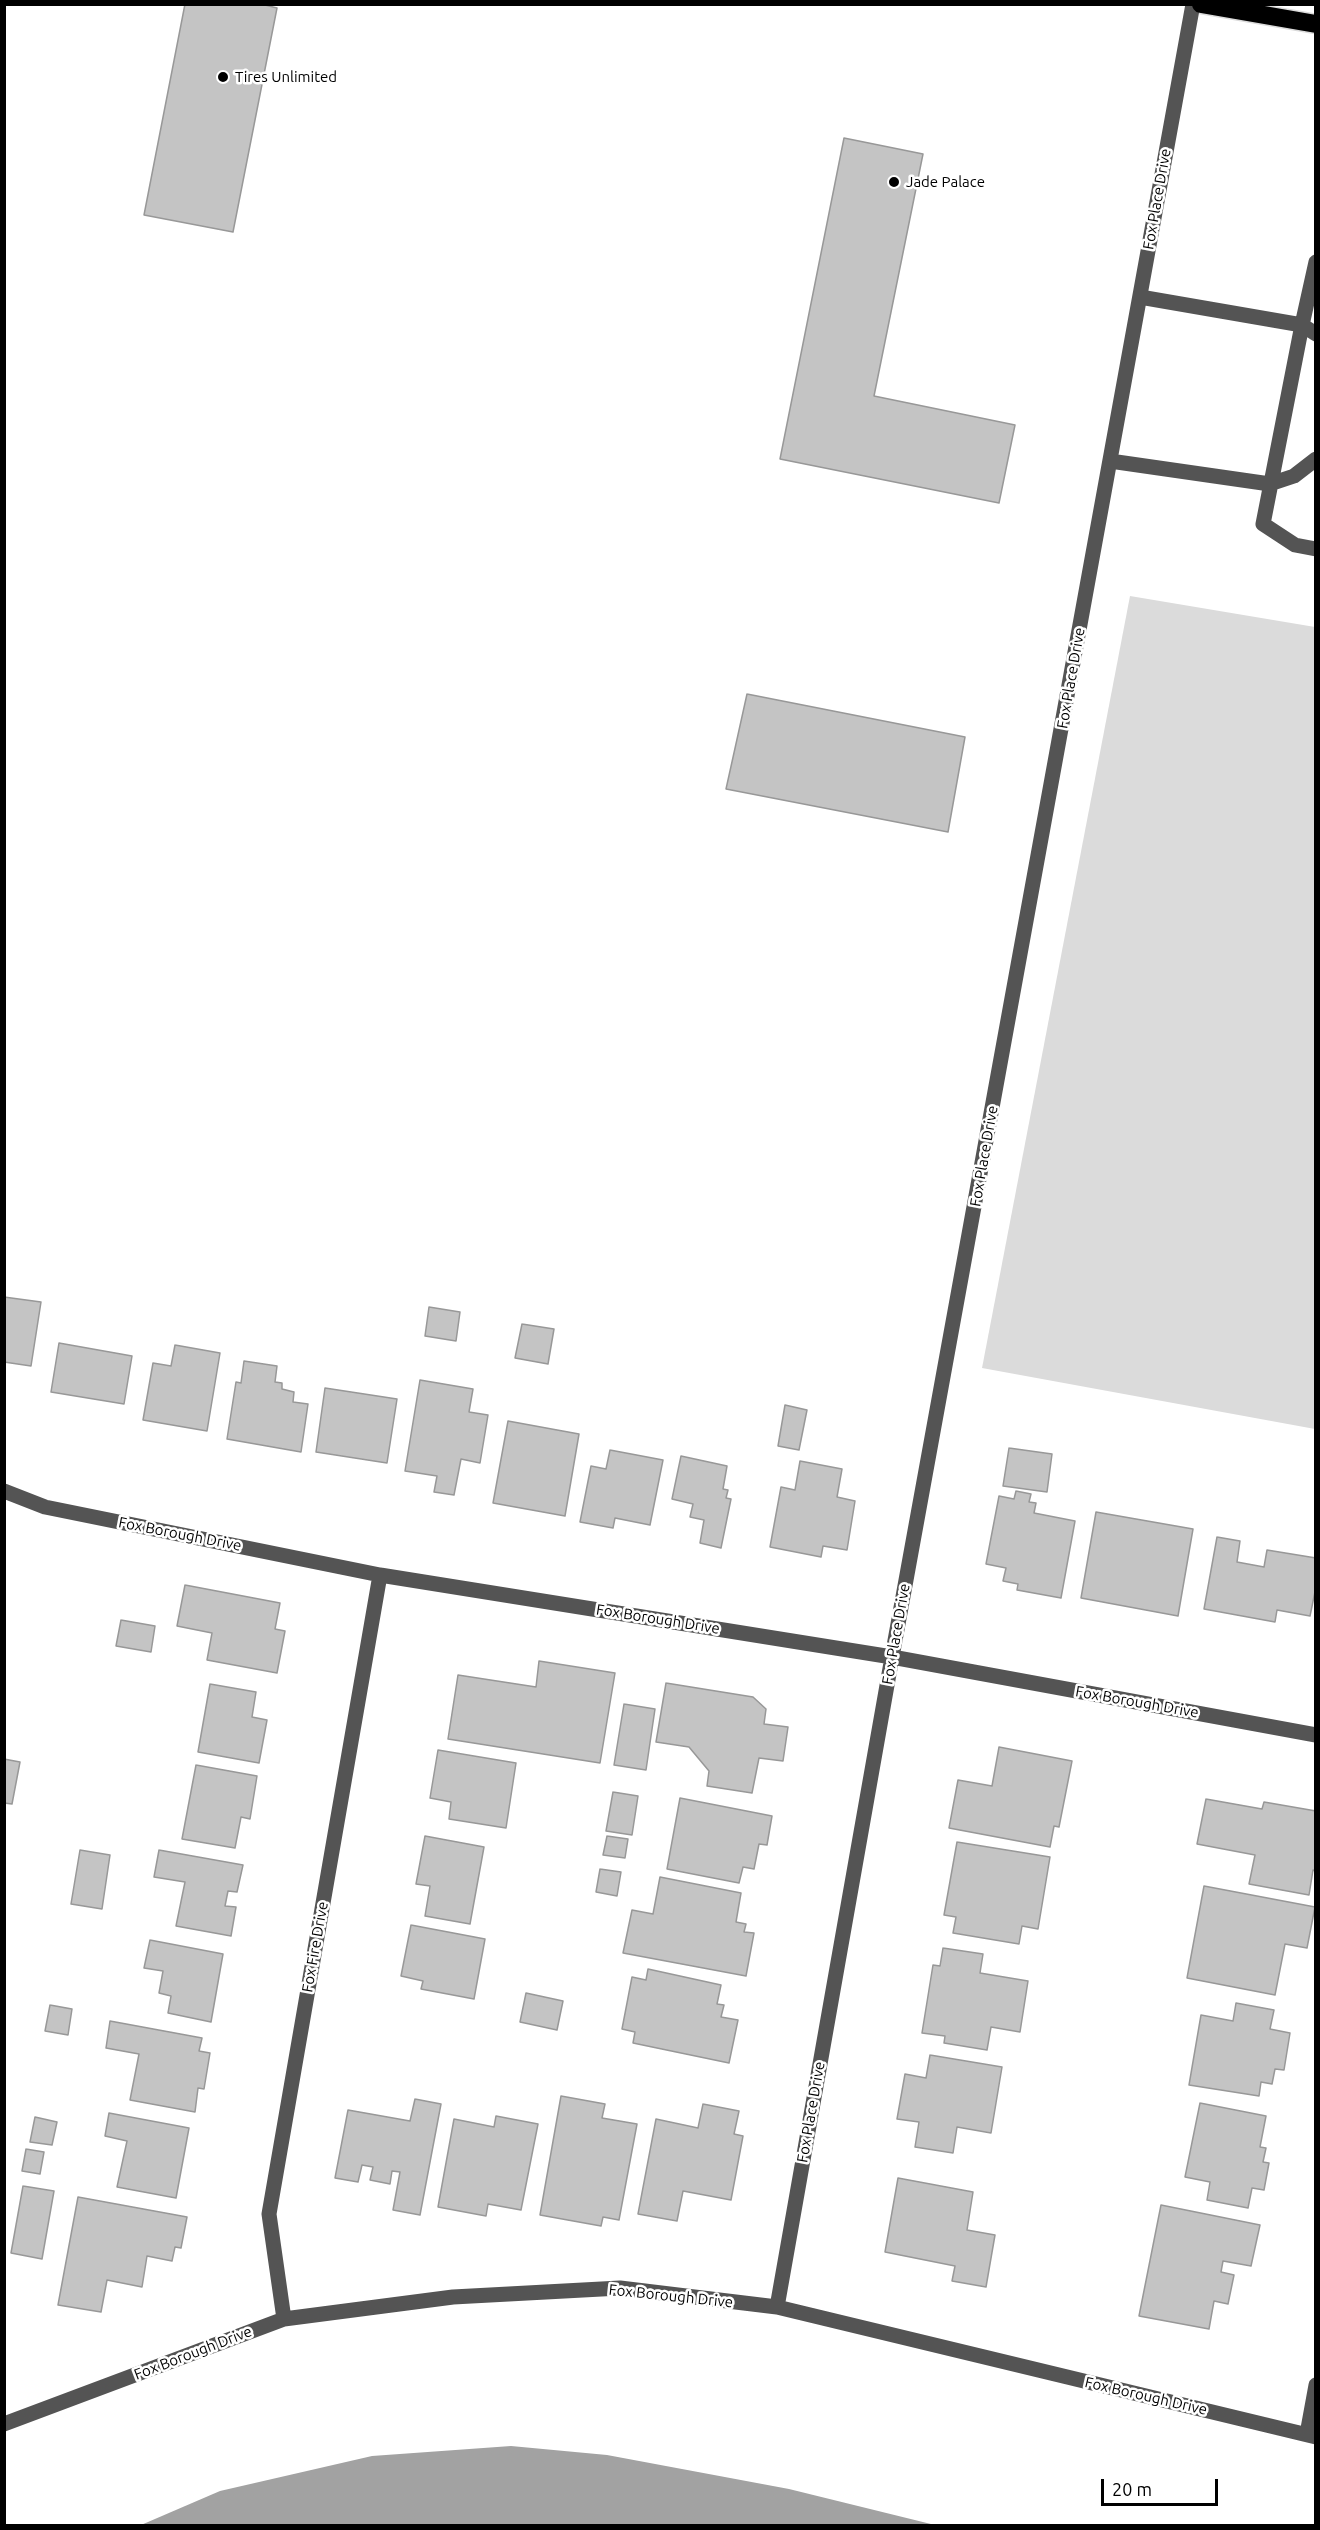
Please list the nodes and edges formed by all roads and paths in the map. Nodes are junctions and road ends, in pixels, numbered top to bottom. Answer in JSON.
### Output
{"nodes":[{"id":1,"x":1193,"y":4,"type":"edge"},
{"id":2,"x":1201,"y":4,"type":"edge"},
{"id":3,"x":1316,"y":24,"type":"edge"},
{"id":4,"x":1316,"y":262,"type":"edge"},
{"id":5,"x":1140,"y":297,"type":"junction"},
{"id":6,"x":1302,"y":325,"type":"junction"},
{"id":7,"x":1316,"y":334,"type":"edge"},
{"id":8,"x":1316,"y":459,"type":"edge"},
{"id":9,"x":1110,"y":461,"type":"junction"},
{"id":10,"x":1270,"y":484,"type":"junction"},
{"id":11,"x":1316,"y":549,"type":"edge"},
{"id":12,"x":4,"y":1491,"type":"edge"},
{"id":13,"x":381,"y":1575,"type":"junction"},
{"id":14,"x":892,"y":1657,"type":"junction"},
{"id":15,"x":1316,"y":1735,"type":"edge"},
{"id":16,"x":777,"y":2307,"type":"junction"},
{"id":17,"x":284,"y":2319,"type":"junction"},
{"id":18,"x":1316,"y":2385,"type":"edge"},
{"id":19,"x":4,"y":2424,"type":"edge"},
{"id":20,"x":1311,"y":2435,"type":"edge"}],
"edges":[{"from":1,"to":5,"type":"street","name":"Fox Place Drive"},
{"from":2,"to":3,"type":"highway"},
{"from":4,"to":6,"type":"street"},
{"from":5,"to":6,"type":"street"},
{"from":5,"to":9,"type":"street","name":"Fox Place Drive"},
{"from":6,"to":7,"type":"street"},
{"from":6,"to":10,"type":"street"},
{"from":8,"to":10,"type":"street"},
{"from":9,"to":10,"type":"street"},
{"from":9,"to":14,"type":"street","name":"Fox Place Drive"},
{"from":10,"to":11,"type":"street"},
{"from":12,"to":13,"type":"street","name":"Fox Borough Drive"},
{"from":13,"to":14,"type":"street","name":"Fox Borough Drive"},
{"from":13,"to":17,"type":"street","name":"Fox Fire Drive"},
{"from":14,"to":15,"type":"street","name":"Fox Borough Drive"},
{"from":14,"to":16,"type":"street","name":"Fox Place Drive"},
{"from":16,"to":17,"type":"street","name":"Fox Borough Drive"},
{"from":16,"to":20,"type":"street","name":"Fox Borough Drive"},
{"from":17,"to":19,"type":"street","name":"Fox Borough Drive"},
{"from":18,"to":20,"type":"street","name":"Fox Borough Drive"}]}
